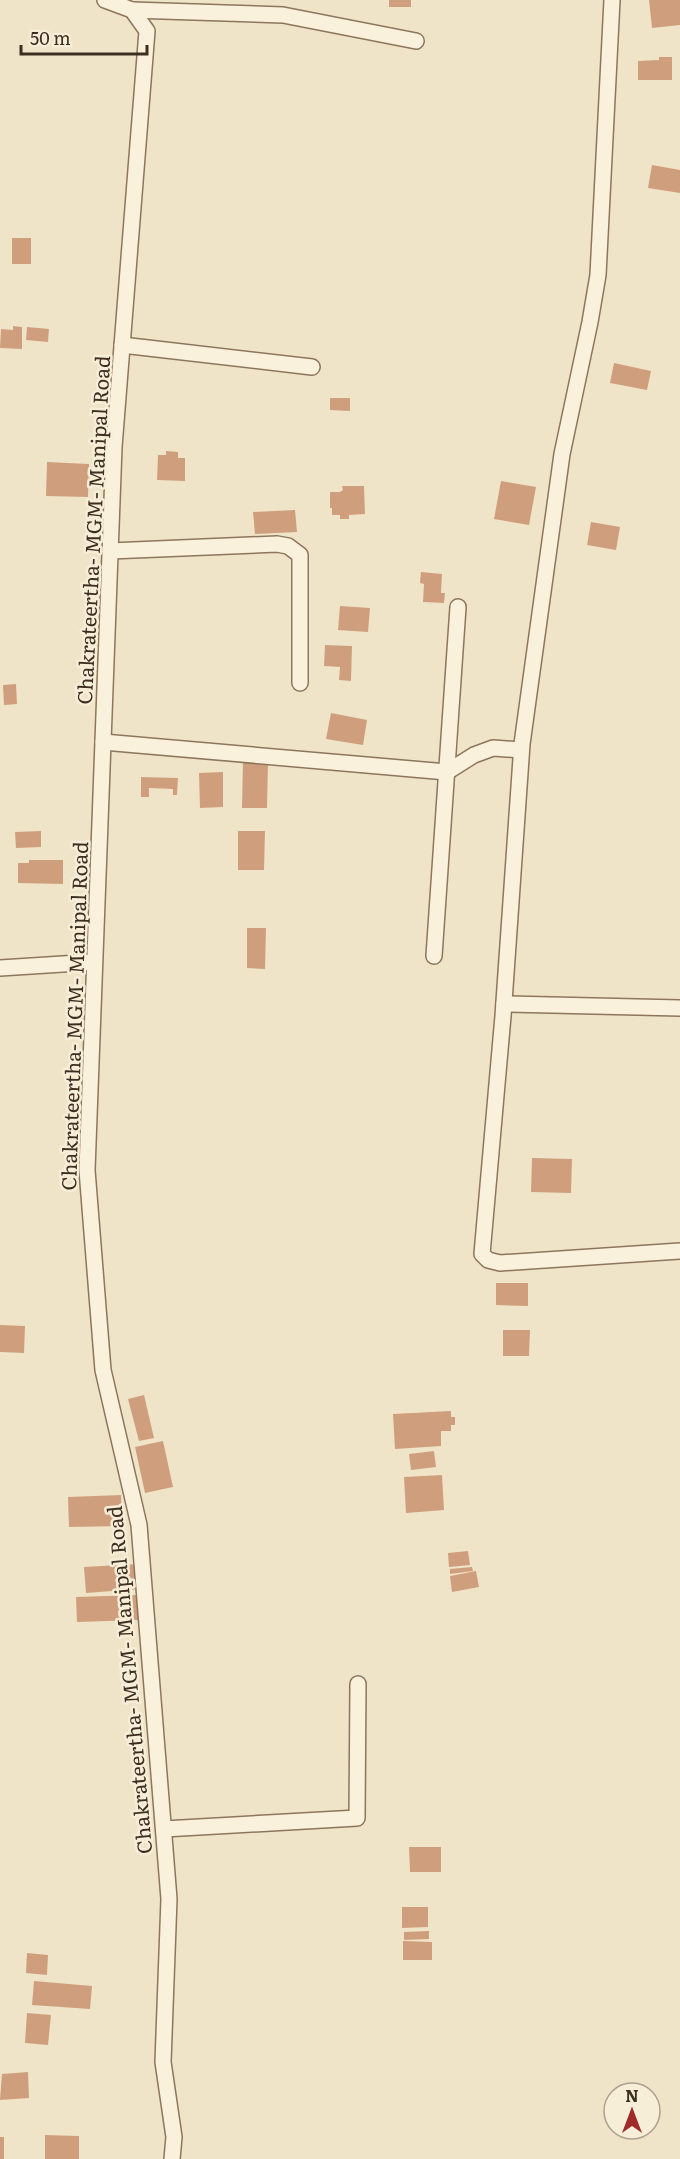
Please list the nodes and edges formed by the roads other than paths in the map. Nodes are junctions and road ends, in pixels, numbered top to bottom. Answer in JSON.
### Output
{"nodes":[{"id":1,"x":105,"y":0,"type":"edge"},
{"id":2,"x":612,"y":0,"type":"edge"},
{"id":3,"x":283,"y":8,"type":"edge"},
{"id":4,"x":132,"y":10,"type":"junction"},
{"id":5,"x":416,"y":41,"type":"dead end"},
{"id":6,"x":122,"y":345,"type":"junction"},
{"id":7,"x":312,"y":367,"type":"dead end"},
{"id":8,"x":110,"y":551,"type":"junction"},
{"id":9,"x":458,"y":607,"type":"dead end"},
{"id":10,"x":300,"y":683,"type":"dead end"},
{"id":11,"x":103,"y":742,"type":"junction"},
{"id":12,"x":521,"y":750,"type":"junction"},
{"id":13,"x":447,"y":772,"type":"junction"},
{"id":14,"x":434,"y":956,"type":"dead end"},
{"id":15,"x":94,"y":962,"type":"junction"},
{"id":16,"x":0,"y":968,"type":"edge"},
{"id":17,"x":504,"y":1004,"type":"junction"},
{"id":18,"x":680,"y":1008,"type":"edge"},
{"id":19,"x":680,"y":1251,"type":"edge"},
{"id":20,"x":358,"y":1683,"type":"dead end"},
{"id":21,"x":164,"y":1829,"type":"junction"},
{"id":22,"x":172,"y":2159,"type":"edge"}],
"edges":[{"from":1,"to":4,"type":"street"},
{"from":2,"to":12,"type":"street"},
{"from":3,"to":4,"type":"street"},
{"from":3,"to":5,"type":"street"},
{"from":4,"to":6,"type":"street","name":"Chakrateertha- MGM- Manipal Road"},
{"from":6,"to":7,"type":"street"},
{"from":6,"to":8,"type":"street","name":"Chakrateertha- MGM- Manipal Road"},
{"from":8,"to":10,"type":"street"},
{"from":8,"to":11,"type":"street","name":"Chakrateertha- MGM- Manipal Road"},
{"from":9,"to":13,"type":"street"},
{"from":11,"to":13,"type":"street"},
{"from":11,"to":15,"type":"street","name":"Chakrateertha- MGM- Manipal Road"},
{"from":12,"to":13,"type":"street"},
{"from":12,"to":17,"type":"street"},
{"from":13,"to":14,"type":"street"},
{"from":15,"to":16,"type":"street"},
{"from":15,"to":21,"type":"street","name":"Chakrateertha- MGM- Manipal Road"},
{"from":17,"to":18,"type":"street"},
{"from":17,"to":19,"type":"street"},
{"from":20,"to":21,"type":"street"},
{"from":21,"to":22,"type":"street","name":"Chakrateertha- MGM- Manipal Road"}]}
